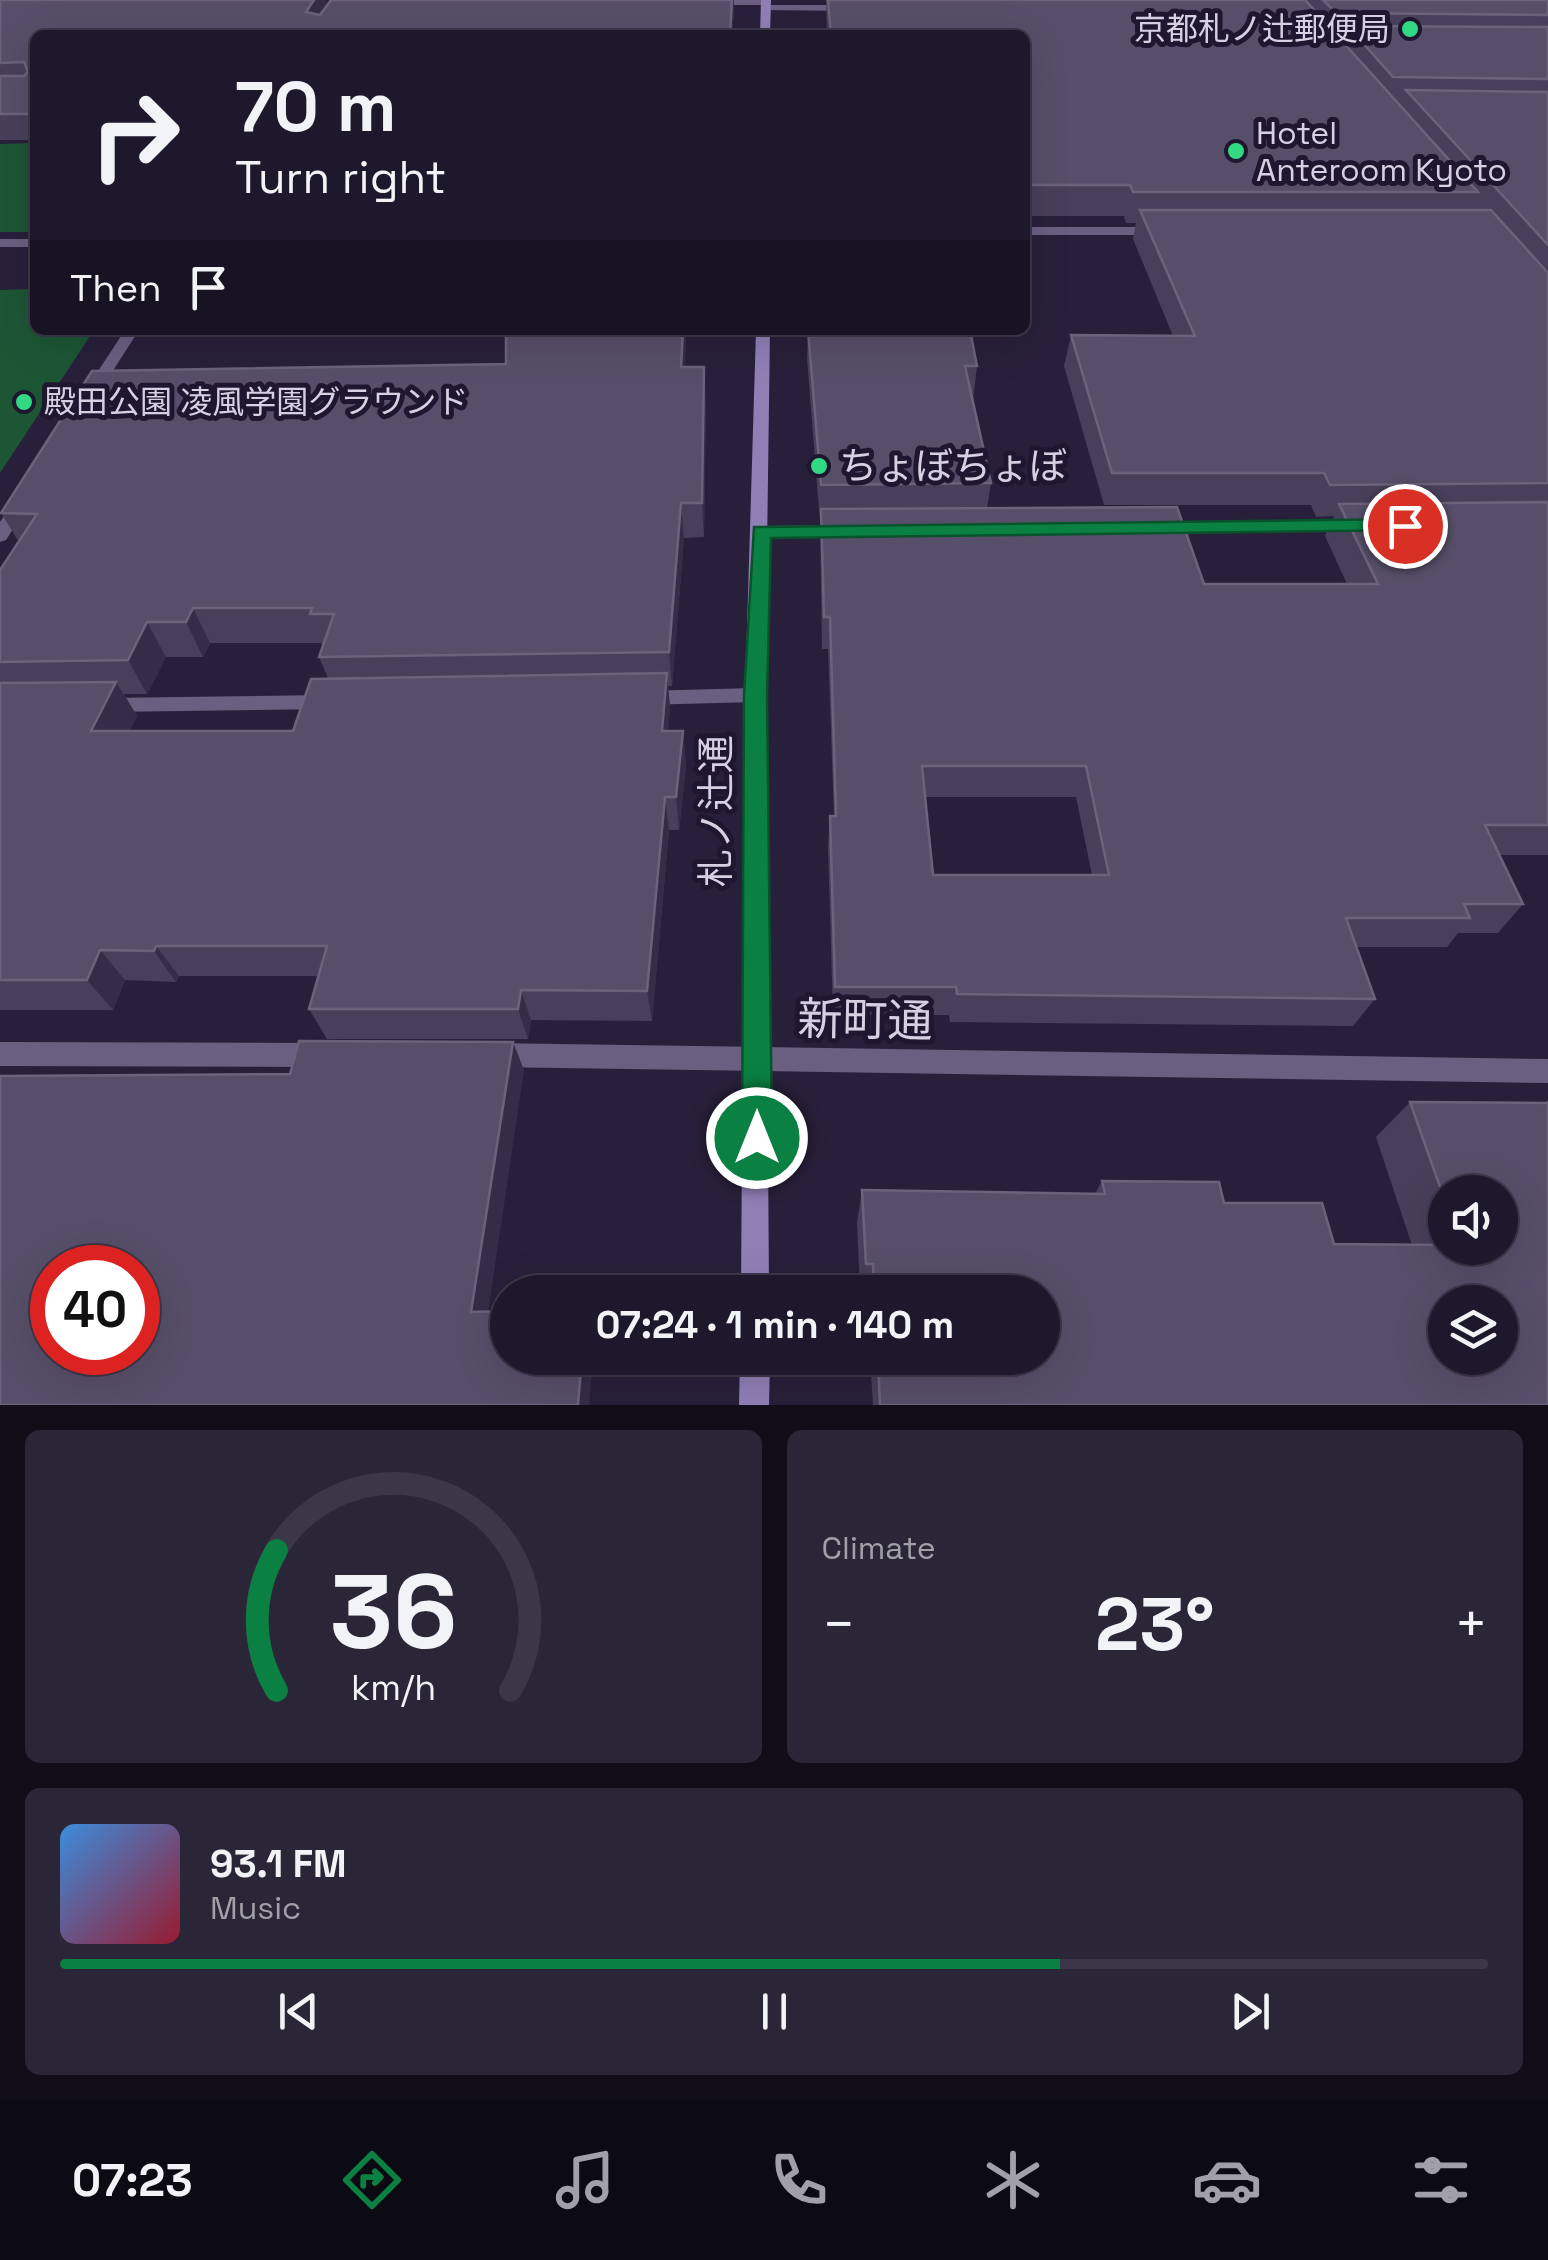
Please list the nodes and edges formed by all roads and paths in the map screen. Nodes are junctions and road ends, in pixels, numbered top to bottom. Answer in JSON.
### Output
{"nodes":[{"id":1,"x":698,"y":2,"type":"edge"},
{"id":2,"x":766,"y":3,"type":"edge"},
{"id":3,"x":864,"y":8,"type":"edge"},
{"id":4,"x":765,"y":30,"type":"edge"},
{"id":5,"x":1030,"y":231,"type":"edge"},
{"id":6,"x":1183,"y":231,"type":"edge"},
{"id":7,"x":0,"y":243,"type":"edge"},
{"id":8,"x":30,"y":243,"type":"edge"},
{"id":9,"x":129,"y":335,"type":"edge"},
{"id":10,"x":763,"y":335,"type":"edge"},
{"id":11,"x":81,"y":409,"type":"edge"},
{"id":12,"x":30,"y":488,"type":"edge"},
{"id":13,"x":1373,"y":526,"type":"edge"},
{"id":14,"x":1140,"y":528,"type":"edge"},
{"id":15,"x":855,"y":531,"type":"edge"},
{"id":16,"x":761,"y":532,"type":"junction"},
{"id":17,"x":0,"y":536,"type":"edge"},
{"id":18,"x":755,"y":695,"type":"junction"},
{"id":19,"x":613,"y":698,"type":"edge"},
{"id":20,"x":356,"y":702,"type":"edge"},
{"id":21,"x":79,"y":706,"type":"edge"},
{"id":22,"x":0,"y":1054,"type":"edge"},
{"id":23,"x":339,"y":1055,"type":"edge"},
{"id":24,"x":458,"y":1055,"type":"edge"},
{"id":25,"x":758,"y":1060,"type":"junction"},
{"id":26,"x":1548,"y":1070,"type":"edge"},
{"id":27,"x":756,"y":1275,"type":"edge"},
{"id":28,"x":755,"y":1375,"type":"edge"},
{"id":29,"x":754,"y":1405,"type":"edge"}],
"edges":[{"from":1,"to":2,"type":"street"},
{"from":2,"to":3,"type":"street"},
{"from":2,"to":4,"type":"street"},
{"from":5,"to":6,"type":"street"},
{"from":7,"to":8,"type":"street"},
{"from":9,"to":11,"type":"street"},
{"from":10,"to":16,"type":"street","name":"札ノ辻通"},
{"from":12,"to":17,"type":"street"},
{"from":13,"to":14,"type":"street"},
{"from":15,"to":16,"type":"street"},
{"from":16,"to":18,"type":"street","name":"札ノ辻通"},
{"from":18,"to":19,"type":"street"},
{"from":18,"to":25,"type":"street","name":"札ノ辻通"},
{"from":20,"to":21,"type":"street"},
{"from":22,"to":23,"type":"street"},
{"from":24,"to":25,"type":"street","name":"新町通"},
{"from":25,"to":26,"type":"street","name":"新町通"},
{"from":25,"to":27,"type":"street","name":"札ノ辻通"},
{"from":28,"to":29,"type":"street"}]}
